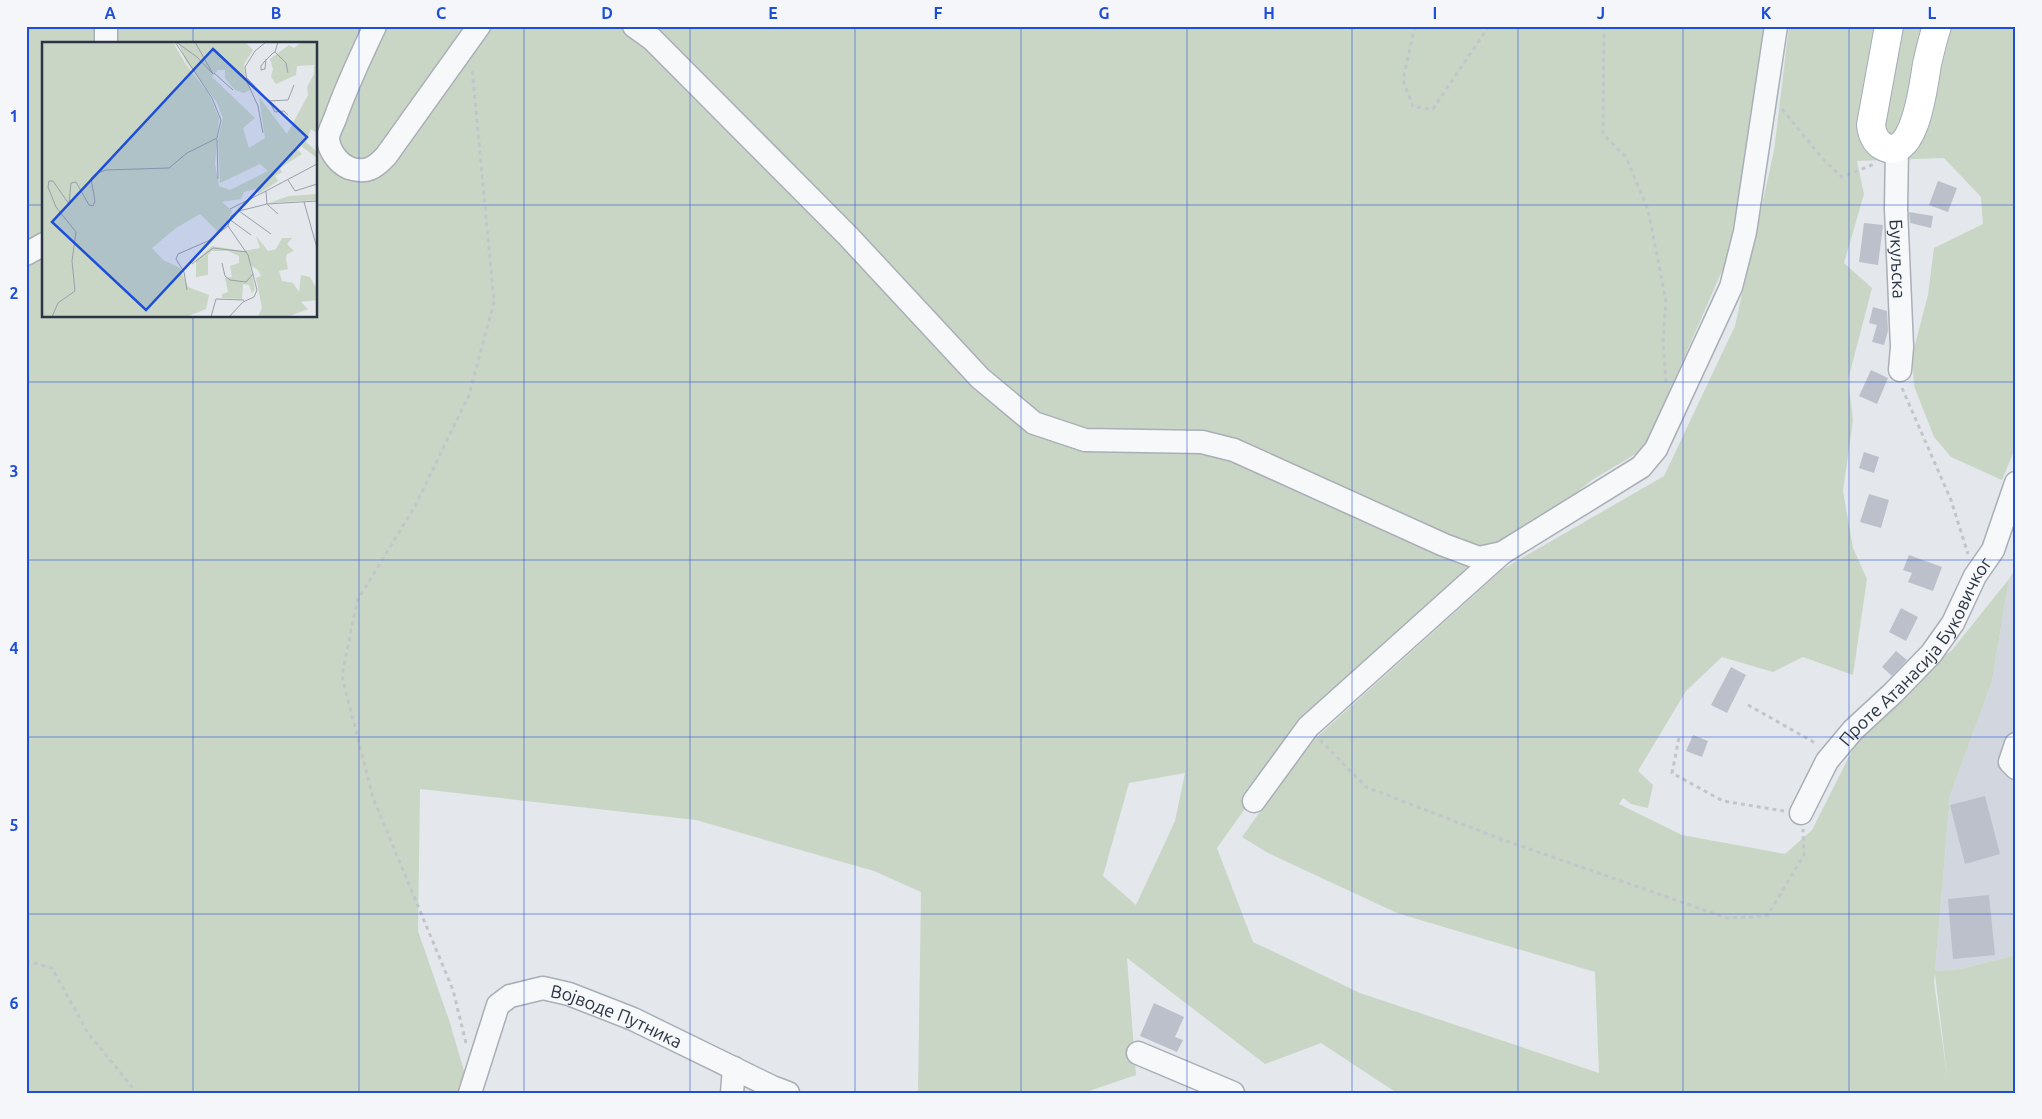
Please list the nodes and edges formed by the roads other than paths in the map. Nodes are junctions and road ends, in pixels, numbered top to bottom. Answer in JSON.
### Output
{"nodes":[{"id":1,"x":106,"y":26,"type":"edge"},
{"id":2,"x":374,"y":26,"type":"edge"},
{"id":3,"x":634,"y":26,"type":"edge"},
{"id":4,"x":1776,"y":26,"type":"edge"},
{"id":5,"x":1889,"y":26,"type":"edge"},
{"id":6,"x":1937,"y":26,"type":"edge"},
{"id":7,"x":474,"y":33,"type":"edge"},
{"id":8,"x":106,"y":42,"type":"edge"},
{"id":9,"x":1897,"y":153,"type":"junction"},
{"id":10,"x":42,"y":245,"type":"edge"},
{"id":11,"x":26,"y":254,"type":"edge"},
{"id":12,"x":1900,"y":370,"type":"road end"},
{"id":13,"x":2016,"y":483,"type":"edge"},
{"id":14,"x":1502,"y":553,"type":"junction"},
{"id":15,"x":2016,"y":744,"type":"edge"},
{"id":16,"x":2016,"y":768,"type":"edge"},
{"id":17,"x":1254,"y":800,"type":"dead end"},
{"id":18,"x":1801,"y":813,"type":"road end"},
{"id":19,"x":1138,"y":1053,"type":"dead end"},
{"id":20,"x":734,"y":1068,"type":"junction"},
{"id":21,"x":472,"y":1084,"type":"edge"},
{"id":22,"x":732,"y":1093,"type":"edge"},
{"id":23,"x":788,"y":1093,"type":"edge"},
{"id":24,"x":1233,"y":1093,"type":"edge"}],
"edges":[{"from":1,"to":8,"type":"street"},
{"from":2,"to":7,"type":"street"},
{"from":3,"to":14,"type":"street"},
{"from":4,"to":14,"type":"street"},
{"from":5,"to":9,"type":"main road"},
{"from":6,"to":9,"type":"main road"},
{"from":9,"to":12,"type":"street","name":"Букуљска"},
{"from":10,"to":11,"type":"street"},
{"from":13,"to":18,"type":"street","name":"Проте Атанасија Буковичког"},
{"from":14,"to":17,"type":"street"},
{"from":15,"to":16,"type":"street"},
{"from":19,"to":24,"type":"street"},
{"from":20,"to":21,"type":"street","name":"Војводе Путника"},
{"from":20,"to":22,"type":"street"},
{"from":20,"to":23,"type":"street","name":"Војводе Путника"}]}
